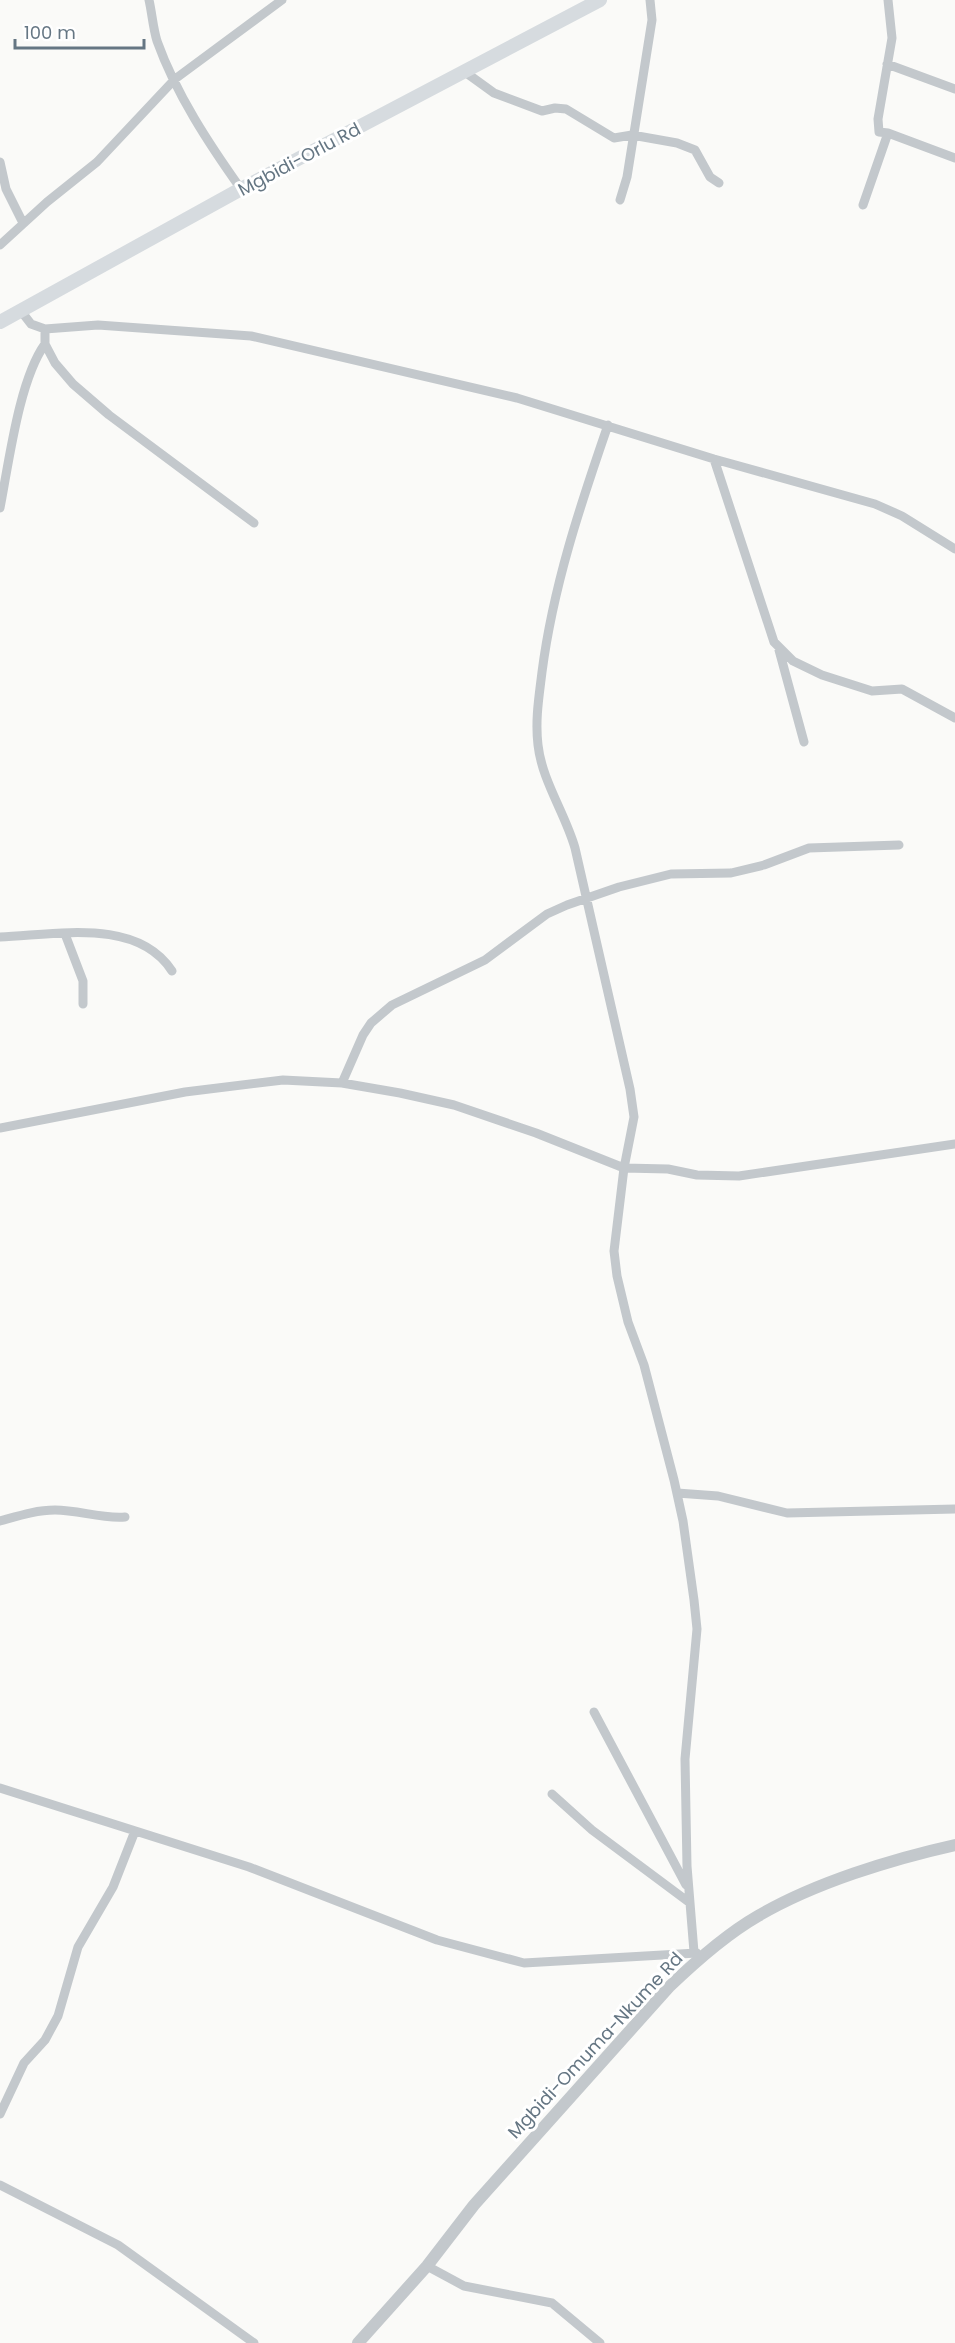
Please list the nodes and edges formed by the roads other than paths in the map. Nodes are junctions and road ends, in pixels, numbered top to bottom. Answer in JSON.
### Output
{"nodes":[{"id":1,"x":149,"y":0,"type":"edge"},
{"id":2,"x":282,"y":0,"type":"edge"},
{"id":3,"x":600,"y":0,"type":"edge"},
{"id":4,"x":650,"y":0,"type":"edge"},
{"id":5,"x":888,"y":0,"type":"edge"},
{"id":6,"x":887,"y":64,"type":"junction"},
{"id":7,"x":465,"y":72,"type":"junction"},
{"id":8,"x":175,"y":79,"type":"junction"},
{"id":9,"x":955,"y":89,"type":"edge"},
{"id":10,"x":888,"y":133,"type":"junction"},
{"id":11,"x":632,"y":135,"type":"junction"},
{"id":12,"x":955,"y":158,"type":"edge"},
{"id":13,"x":0,"y":162,"type":"edge"},
{"id":14,"x":719,"y":183,"type":"dead end"},
{"id":15,"x":241,"y":189,"type":"junction"},
{"id":16,"x":620,"y":200,"type":"dead end"},
{"id":17,"x":863,"y":205,"type":"dead end"},
{"id":18,"x":23,"y":223,"type":"junction"},
{"id":19,"x":0,"y":245,"type":"edge"},
{"id":20,"x":21,"y":311,"type":"junction"},
{"id":21,"x":0,"y":322,"type":"edge"},
{"id":22,"x":45,"y":328,"type":"junction"},
{"id":23,"x":45,"y":344,"type":"junction"},
{"id":24,"x":608,"y":425,"type":"junction"},
{"id":25,"x":714,"y":459,"type":"junction"},
{"id":26,"x":0,"y":508,"type":"edge"},
{"id":27,"x":254,"y":523,"type":"dead end"},
{"id":28,"x":955,"y":549,"type":"edge"},
{"id":29,"x":779,"y":650,"type":"junction"},
{"id":30,"x":955,"y":718,"type":"edge"},
{"id":31,"x":804,"y":742,"type":"dead end"},
{"id":32,"x":899,"y":845,"type":"dead end"},
{"id":33,"x":585,"y":899,"type":"junction"},
{"id":34,"x":65,"y":934,"type":"junction"},
{"id":35,"x":0,"y":937,"type":"edge"},
{"id":36,"x":172,"y":971,"type":"dead end"},
{"id":37,"x":83,"y":1004,"type":"dead end"},
{"id":38,"x":342,"y":1083,"type":"junction"},
{"id":39,"x":0,"y":1128,"type":"edge"},
{"id":40,"x":955,"y":1144,"type":"edge"},
{"id":41,"x":624,"y":1168,"type":"junction"},
{"id":42,"x":677,"y":1492,"type":"junction"},
{"id":43,"x":955,"y":1509,"type":"edge"},
{"id":44,"x":126,"y":1517,"type":"dead end"},
{"id":45,"x":0,"y":1521,"type":"edge"},
{"id":46,"x":594,"y":1712,"type":"dead end"},
{"id":47,"x":0,"y":1788,"type":"edge"},
{"id":48,"x":552,"y":1794,"type":"dead end"},
{"id":49,"x":135,"y":1831,"type":"junction"},
{"id":50,"x":955,"y":1845,"type":"edge"},
{"id":51,"x":689,"y":1889,"type":"junction"},
{"id":52,"x":690,"y":1903,"type":"junction"},
{"id":53,"x":699,"y":1954,"type":"junction"},
{"id":54,"x":0,"y":2114,"type":"edge"},
{"id":55,"x":0,"y":2185,"type":"edge"},
{"id":56,"x":427,"y":2266,"type":"junction"},
{"id":57,"x":254,"y":2343,"type":"edge"},
{"id":58,"x":358,"y":2343,"type":"edge"},
{"id":59,"x":600,"y":2343,"type":"edge"}],
"edges":[{"from":1,"to":8,"type":"street"},
{"from":2,"to":8,"type":"street"},
{"from":3,"to":7,"type":"main road","name":"Mgbidi-Orlu Rd"},
{"from":4,"to":11,"type":"street"},
{"from":5,"to":6,"type":"street"},
{"from":6,"to":9,"type":"street"},
{"from":6,"to":10,"type":"street"},
{"from":7,"to":11,"type":"street"},
{"from":7,"to":15,"type":"main road","name":"Mgbidi-Orlu Rd"},
{"from":8,"to":15,"type":"street"},
{"from":8,"to":18,"type":"street"},
{"from":10,"to":12,"type":"street"},
{"from":10,"to":17,"type":"street"},
{"from":11,"to":14,"type":"street"},
{"from":11,"to":16,"type":"street"},
{"from":13,"to":18,"type":"street"},
{"from":15,"to":20,"type":"main road","name":"Mgbidi-Orlu Rd"},
{"from":18,"to":19,"type":"street"},
{"from":20,"to":21,"type":"main road","name":"Mgbidi-Orlu Rd"},
{"from":20,"to":22,"type":"street"},
{"from":22,"to":23,"type":"street"},
{"from":22,"to":24,"type":"street"},
{"from":23,"to":26,"type":"street"},
{"from":23,"to":27,"type":"street"},
{"from":24,"to":25,"type":"street"},
{"from":24,"to":33,"type":"street"},
{"from":25,"to":28,"type":"street"},
{"from":25,"to":29,"type":"street"},
{"from":29,"to":30,"type":"street"},
{"from":29,"to":31,"type":"street"},
{"from":32,"to":33,"type":"street"},
{"from":33,"to":38,"type":"street"},
{"from":33,"to":41,"type":"street"},
{"from":34,"to":35,"type":"street"},
{"from":34,"to":36,"type":"street"},
{"from":34,"to":37,"type":"street"},
{"from":38,"to":39,"type":"street"},
{"from":38,"to":41,"type":"street"},
{"from":40,"to":41,"type":"street"},
{"from":41,"to":42,"type":"street"},
{"from":42,"to":43,"type":"street"},
{"from":42,"to":51,"type":"street"},
{"from":44,"to":45,"type":"street"},
{"from":46,"to":51,"type":"street"},
{"from":47,"to":49,"type":"street"},
{"from":48,"to":52,"type":"street"},
{"from":49,"to":53,"type":"street"},
{"from":49,"to":54,"type":"street"},
{"from":50,"to":53,"type":"street","name":"Mgbidi-Omuma-Nkume Rd"},
{"from":51,"to":52,"type":"street"},
{"from":52,"to":53,"type":"street"},
{"from":53,"to":56,"type":"street","name":"Mgbidi-Omuma-Nkume Rd"},
{"from":55,"to":57,"type":"street"},
{"from":56,"to":58,"type":"street","name":"Mgbidi-Omuma-Nkume Rd"},
{"from":56,"to":59,"type":"street"}]}
